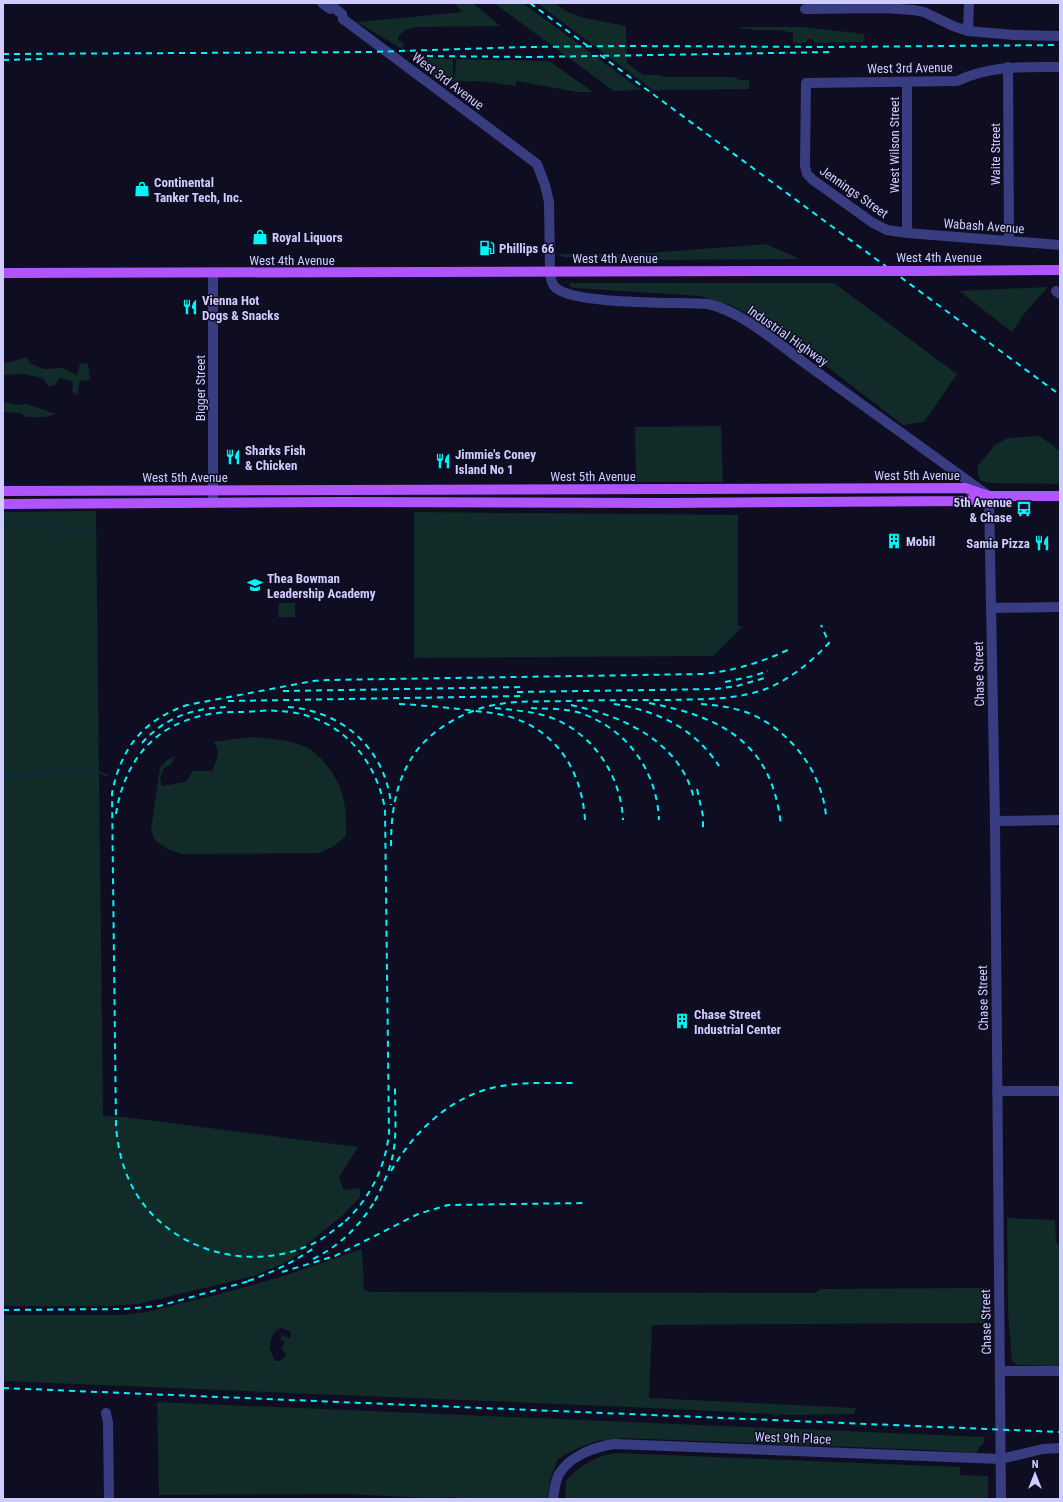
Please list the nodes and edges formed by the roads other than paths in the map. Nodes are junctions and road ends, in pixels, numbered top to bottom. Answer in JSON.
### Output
{"nodes":[{"id":1,"x":969,"y":3,"type":"edge"},
{"id":2,"x":326,"y":6,"type":"edge"},
{"id":3,"x":805,"y":9,"type":"dead end"},
{"id":4,"x":968,"y":32,"type":"junction"},
{"id":5,"x":1060,"y":36,"type":"edge"},
{"id":6,"x":1008,"y":67,"type":"junction"},
{"id":7,"x":1060,"y":67,"type":"edge"},
{"id":8,"x":907,"y":82,"type":"junction"},
{"id":9,"x":806,"y":83,"type":"joint"},
{"id":10,"x":907,"y":233,"type":"junction"},
{"id":11,"x":1009,"y":241,"type":"junction"},
{"id":12,"x":1060,"y":245,"type":"edge"},
{"id":13,"x":1060,"y":270,"type":"edge"},
{"id":14,"x":550,"y":272,"type":"junction"},
{"id":15,"x":3,"y":273,"type":"edge"},
{"id":16,"x":213,"y":273,"type":"junction"},
{"id":17,"x":822,"y":488,"type":"junction"},
{"id":18,"x":631,"y":489,"type":"junction"},
{"id":19,"x":213,"y":490,"type":"junction"},
{"id":20,"x":341,"y":490,"type":"junction"},
{"id":21,"x":3,"y":491,"type":"edge"},
{"id":22,"x":989,"y":496,"type":"junction"},
{"id":23,"x":1060,"y":496,"type":"edge"},
{"id":24,"x":342,"y":502,"type":"junction"},
{"id":25,"x":822,"y":502,"type":"junction"},
{"id":26,"x":213,"y":503,"type":"junction"},
{"id":27,"x":631,"y":503,"type":"junction"},
{"id":28,"x":3,"y":504,"type":"edge"},
{"id":29,"x":1060,"y":607,"type":"edge"},
{"id":30,"x":991,"y":608,"type":"junction"},
{"id":31,"x":1060,"y":820,"type":"edge"},
{"id":32,"x":995,"y":821,"type":"junction"},
{"id":33,"x":997,"y":1091,"type":"junction"},
{"id":34,"x":1060,"y":1091,"type":"edge"},
{"id":35,"x":1000,"y":1371,"type":"junction"},
{"id":36,"x":1060,"y":1372,"type":"edge"},
{"id":37,"x":106,"y":1413,"type":"dead end"},
{"id":38,"x":1060,"y":1448,"type":"edge"},
{"id":39,"x":1001,"y":1459,"type":"junction"},
{"id":40,"x":109,"y":1499,"type":"edge"},
{"id":41,"x":553,"y":1499,"type":"edge"},
{"id":42,"x":1001,"y":1499,"type":"edge"}],
"edges":[{"from":1,"to":4,"type":"street"},
{"from":2,"to":14,"type":"street","name":"West 3rd Avenue"},
{"from":3,"to":4,"type":"street"},
{"from":4,"to":5,"type":"street"},
{"from":6,"to":7,"type":"street","name":"West 3rd Avenue"},
{"from":6,"to":8,"type":"street","name":"West 3rd Avenue"},
{"from":6,"to":11,"type":"street","name":"Waite Street"},
{"from":8,"to":9,"type":"street","name":"West 3rd Avenue"},
{"from":8,"to":10,"type":"street","name":"West Wilson Street"},
{"from":9,"to":10,"type":"street","name":"Jennings Street"},
{"from":10,"to":11,"type":"street","name":"Wabash Avenue"},
{"from":11,"to":12,"type":"street","name":"Wabash Avenue"},
{"from":13,"to":14,"type":"main road","name":"West 4th Avenue","bridge":true},
{"from":14,"to":16,"type":"main road","name":"West 4th Avenue"},
{"from":14,"to":22,"type":"street","name":"Industrial Highway"},
{"from":15,"to":16,"type":"main road","name":"West 4th Avenue"},
{"from":16,"to":19,"type":"street","name":"Bigger Street"},
{"from":17,"to":18,"type":"main road","name":"West 5th Avenue"},
{"from":17,"to":22,"type":"main road","name":"West 5th Avenue"},
{"from":17,"to":25,"type":"main road"},
{"from":18,"to":20,"type":"main road","name":"West 5th Avenue"},
{"from":18,"to":27,"type":"main road"},
{"from":19,"to":20,"type":"main road","name":"West 5th Avenue"},
{"from":19,"to":21,"type":"main road","name":"West 5th Avenue"},
{"from":19,"to":26,"type":"street","name":"Bigger Street"},
{"from":20,"to":24,"type":"main road"},
{"from":22,"to":23,"type":"main road","name":"West 5th Avenue"},
{"from":22,"to":25,"type":"main road","name":"West 5th Avenue"},
{"from":22,"to":30,"type":"street","name":"Chase Street"},
{"from":24,"to":26,"type":"main road","name":"West 5th Avenue"},
{"from":24,"to":27,"type":"main road","name":"West 5th Avenue"},
{"from":25,"to":27,"type":"main road","name":"West 5th Avenue"},
{"from":26,"to":28,"type":"main road","name":"West 5th Avenue"},
{"from":29,"to":30,"type":"street"},
{"from":30,"to":32,"type":"street","name":"Chase Street"},
{"from":31,"to":32,"type":"street"},
{"from":32,"to":33,"type":"street","name":"Chase Street"},
{"from":33,"to":34,"type":"street"},
{"from":33,"to":35,"type":"street","name":"Chase Street"},
{"from":35,"to":36,"type":"street"},
{"from":35,"to":39,"type":"street","name":"Chase Street"},
{"from":37,"to":40,"type":"street"},
{"from":38,"to":39,"type":"street","name":"West 9th Place"},
{"from":39,"to":41,"type":"street","name":"West 9th Place"},
{"from":39,"to":42,"type":"street","name":"Chase Street"}]}
